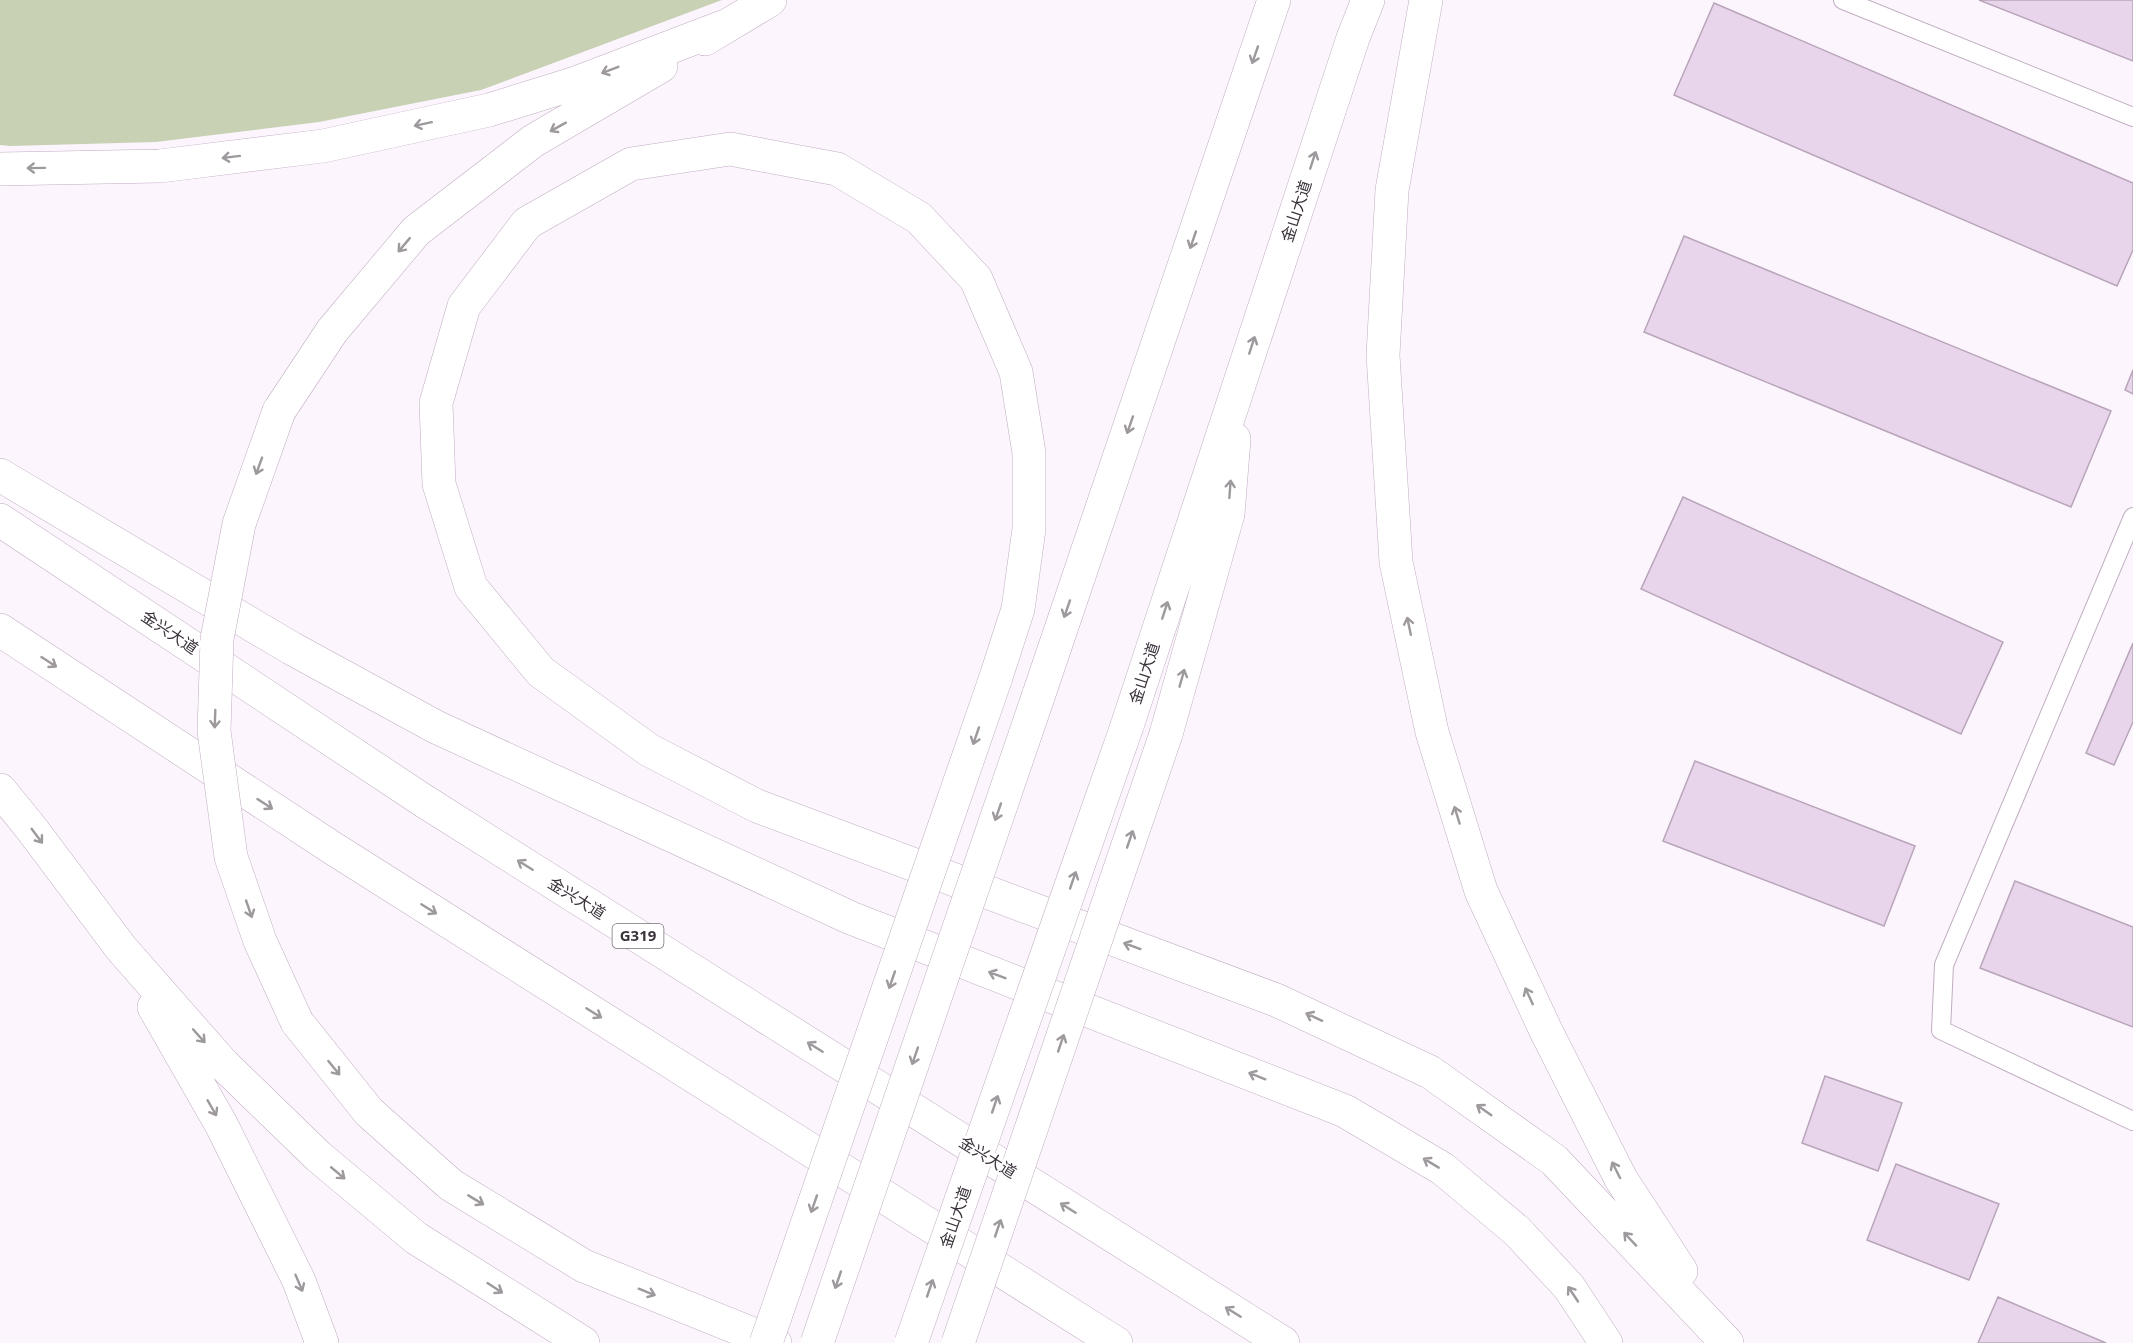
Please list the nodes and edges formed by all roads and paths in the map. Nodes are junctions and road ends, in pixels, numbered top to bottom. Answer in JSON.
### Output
{"nodes":[{"id":1,"x":771,"y":0,"type":"edge"},
{"id":2,"x":1274,"y":0,"type":"edge"},
{"id":3,"x":1368,"y":0,"type":"edge"},
{"id":4,"x":1426,"y":0,"type":"edge"},
{"id":5,"x":1843,"y":0,"type":"edge"},
{"id":6,"x":723,"y":27,"type":"junction"},
{"id":7,"x":2133,"y":117,"type":"edge"},
{"id":8,"x":0,"y":169,"type":"edge"},
{"id":9,"x":1238,"y":388,"type":"junction"},
{"id":10,"x":0,"y":475,"type":"edge"},
{"id":11,"x":2133,"y":517,"type":"edge"},
{"id":12,"x":0,"y":520,"type":"edge"},
{"id":13,"x":0,"y":630,"type":"edge"},
{"id":14,"x":0,"y":790,"type":"edge"},
{"id":15,"x":121,"y":948,"type":"junction"},
{"id":16,"x":2133,"y":1121,"type":"edge"},
{"id":17,"x":322,"y":1343,"type":"edge"},
{"id":18,"x":583,"y":1343,"type":"edge"},
{"id":19,"x":766,"y":1343,"type":"edge"},
{"id":20,"x":775,"y":1343,"type":"edge"},
{"id":21,"x":817,"y":1343,"type":"edge"},
{"id":22,"x":911,"y":1343,"type":"edge"},
{"id":23,"x":958,"y":1343,"type":"edge"},
{"id":24,"x":1116,"y":1343,"type":"edge"},
{"id":25,"x":1282,"y":1343,"type":"edge"},
{"id":26,"x":1606,"y":1343,"type":"edge"},
{"id":27,"x":1727,"y":1343,"type":"edge"}],
"edges":[{"from":1,"to":6,"type":"highway"},
{"from":2,"to":21,"type":"highway","one_way":true,"bridge":true},
{"from":9,"to":3,"type":"highway","name":"金山大道","one_way":true},
{"from":27,"to":4,"type":"highway","one_way":true},
{"from":5,"to":7,"type":"lane"},
{"from":6,"to":8,"type":"highway","one_way":true},
{"from":6,"to":20,"type":"highway","one_way":true,"bridge":true},
{"from":22,"to":9,"type":"highway","name":"金山大道","one_way":true,"bridge":true},
{"from":23,"to":9,"type":"highway","one_way":true,"bridge":true},
{"from":26,"to":10,"type":"highway","one_way":true},
{"from":11,"to":16,"type":"lane"},
{"from":25,"to":12,"type":"highway","name":"金兴大道","number":"G319","one_way":true},
{"from":13,"to":24,"type":"highway","one_way":true},
{"from":14,"to":15,"type":"highway","one_way":true},
{"from":15,"to":17,"type":"highway","one_way":true},
{"from":15,"to":18,"type":"highway","one_way":true},
{"from":27,"to":19,"type":"highway","one_way":true,"bridge":true}]}
